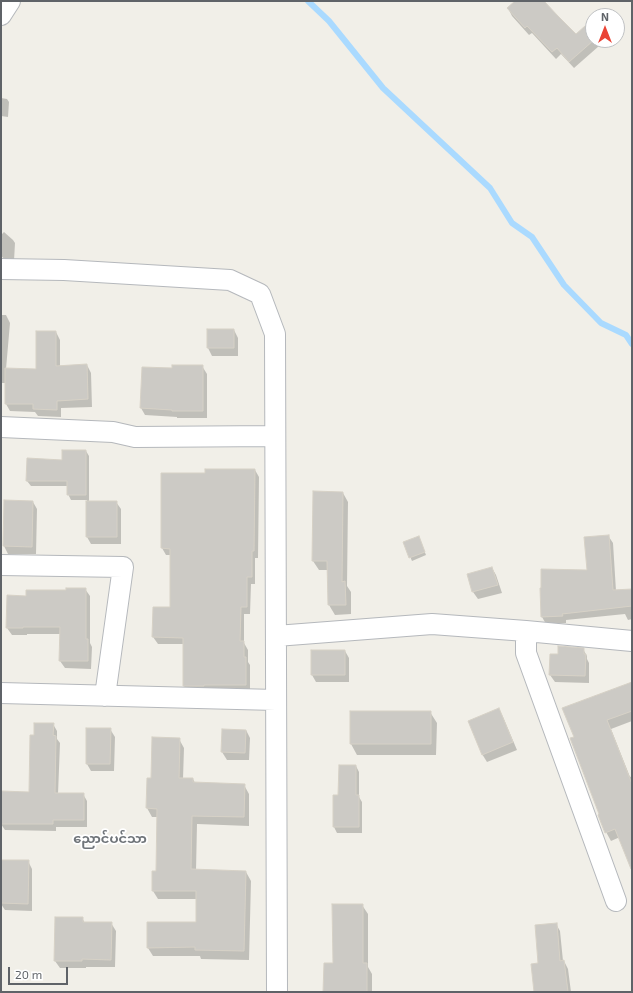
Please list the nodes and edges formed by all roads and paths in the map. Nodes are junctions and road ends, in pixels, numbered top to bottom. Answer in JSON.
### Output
{"nodes":[{"id":1,"x":10,"y":1,"type":"edge"},
{"id":2,"x":1,"y":15,"type":"edge"},
{"id":3,"x":1,"y":268,"type":"edge"},
{"id":4,"x":1,"y":427,"type":"edge"},
{"id":5,"x":275,"y":436,"type":"junction"},
{"id":6,"x":1,"y":564,"type":"edge"},
{"id":7,"x":526,"y":631,"type":"junction"},
{"id":8,"x":276,"y":636,"type":"junction"},
{"id":9,"x":632,"y":641,"type":"edge"},
{"id":10,"x":1,"y":693,"type":"edge"},
{"id":11,"x":105,"y":696,"type":"junction"},
{"id":12,"x":276,"y":700,"type":"junction"},
{"id":13,"x":616,"y":901,"type":"dead end"},
{"id":14,"x":276,"y":992,"type":"edge"}],
"edges":[{"from":1,"to":2,"type":"street"},
{"from":3,"to":5,"type":"street"},
{"from":4,"to":5,"type":"street"},
{"from":5,"to":8,"type":"street"},
{"from":6,"to":11,"type":"street"},
{"from":7,"to":8,"type":"street"},
{"from":7,"to":9,"type":"street"},
{"from":7,"to":13,"type":"street"},
{"from":8,"to":12,"type":"street"},
{"from":10,"to":11,"type":"street"},
{"from":11,"to":12,"type":"street"},
{"from":12,"to":14,"type":"street"}]}
